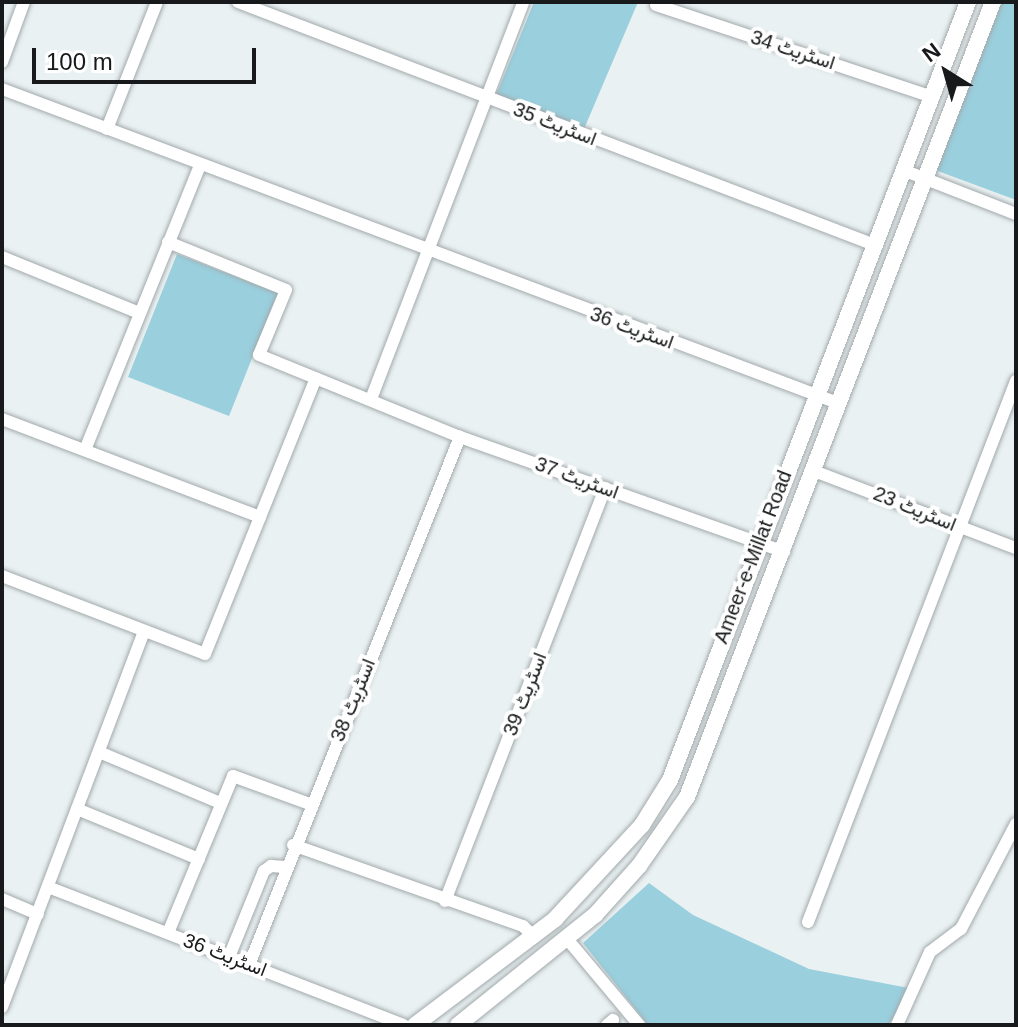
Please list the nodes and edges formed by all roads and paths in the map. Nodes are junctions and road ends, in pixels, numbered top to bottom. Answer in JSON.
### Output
{"nodes":[{"id":1,"x":24,"y":2,"type":"edge"},
{"id":2,"x":157,"y":2,"type":"edge"},
{"id":3,"x":238,"y":2,"type":"edge"},
{"id":4,"x":523,"y":2,"type":"edge"},
{"id":5,"x":968,"y":2,"type":"edge"},
{"id":6,"x":993,"y":2,"type":"edge"},
{"id":7,"x":656,"y":5,"type":"dead end"},
{"id":8,"x":2,"y":62,"type":"edge"},
{"id":9,"x":2,"y":89,"type":"edge"},
{"id":10,"x":930,"y":96,"type":"junction"},
{"id":11,"x":485,"y":98,"type":"junction"},
{"id":12,"x":107,"y":129,"type":"junction"},
{"id":13,"x":200,"y":165,"type":"junction"},
{"id":14,"x":903,"y":170,"type":"junction"},
{"id":15,"x":925,"y":180,"type":"junction"},
{"id":16,"x":1016,"y":214,"type":"edge"},
{"id":17,"x":168,"y":242,"type":"junction"},
{"id":18,"x":872,"y":244,"type":"junction"},
{"id":19,"x":426,"y":252,"type":"junction"},
{"id":20,"x":2,"y":257,"type":"edge"},
{"id":21,"x":139,"y":313,"type":"junction"},
{"id":22,"x":316,"y":378,"type":"junction"},
{"id":23,"x":1016,"y":381,"type":"edge"},
{"id":24,"x":815,"y":395,"type":"junction"},
{"id":25,"x":371,"y":399,"type":"junction"},
{"id":26,"x":838,"y":403,"type":"junction"},
{"id":27,"x":2,"y":419,"type":"edge"},
{"id":28,"x":460,"y":437,"type":"junction"},
{"id":29,"x":85,"y":450,"type":"junction"},
{"id":30,"x":814,"y":471,"type":"junction"},
{"id":31,"x":605,"y":488,"type":"junction"},
{"id":32,"x":260,"y":517,"type":"junction"},
{"id":33,"x":960,"y":527,"type":"junction"},
{"id":34,"x":759,"y":545,"type":"junction"},
{"id":35,"x":1016,"y":548,"type":"edge"},
{"id":36,"x":784,"y":552,"type":"junction"},
{"id":37,"x":3,"y":580,"type":"edge"},
{"id":38,"x":144,"y":632,"type":"junction"},
{"id":39,"x":99,"y":752,"type":"junction"},
{"id":40,"x":218,"y":802,"type":"junction"},
{"id":41,"x":310,"y":804,"type":"junction"},
{"id":42,"x":77,"y":809,"type":"junction"},
{"id":43,"x":1016,"y":824,"type":"edge"},
{"id":44,"x":293,"y":845,"type":"junction"},
{"id":45,"x":199,"y":859,"type":"junction"},
{"id":46,"x":285,"y":867,"type":"junction"},
{"id":47,"x":48,"y":887,"type":"junction"},
{"id":48,"x":2,"y":899,"type":"edge"},
{"id":49,"x":445,"y":901,"type":"junction"},
{"id":50,"x":38,"y":914,"type":"junction"},
{"id":51,"x":808,"y":922,"type":"dead end"},
{"id":52,"x":168,"y":933,"type":"junction"},
{"id":53,"x":534,"y":937,"type":"junction"},
{"id":54,"x":568,"y":940,"type":"junction"},
{"id":55,"x":229,"y":957,"type":"junction"},
{"id":56,"x":249,"y":965,"type":"junction"},
{"id":57,"x":2,"y":1007,"type":"edge"},
{"id":58,"x":904,"y":1022,"type":"edge"},
{"id":59,"x":403,"y":1025,"type":"edge"},
{"id":60,"x":415,"y":1025,"type":"edge"},
{"id":61,"x":458,"y":1025,"type":"edge"},
{"id":62,"x":639,"y":1025,"type":"edge"}],
"edges":[{"from":1,"to":8,"type":"street"},
{"from":2,"to":12,"type":"street"},
{"from":3,"to":11,"type":"street","name":"اسٹریٹ 35"},
{"from":4,"to":11,"type":"street"},
{"from":5,"to":10,"type":"main road","name":"Ameer-e-Millat Road"},
{"from":6,"to":15,"type":"main road","name":"Ameer-e-Millat Road"},
{"from":7,"to":10,"type":"street","name":"اسٹریٹ 34"},
{"from":9,"to":12,"type":"street","name":"اسٹریٹ 36"},
{"from":10,"to":14,"type":"main road","name":"Ameer-e-Millat Road"},
{"from":11,"to":18,"type":"street","name":"اسٹریٹ 35"},
{"from":11,"to":19,"type":"street"},
{"from":12,"to":13,"type":"street","name":"اسٹریٹ 36"},
{"from":13,"to":17,"type":"street"},
{"from":13,"to":19,"type":"street","name":"اسٹریٹ 36"},
{"from":14,"to":15,"type":"street"},
{"from":14,"to":18,"type":"main road","name":"Ameer-e-Millat Road"},
{"from":15,"to":16,"type":"street"},
{"from":15,"to":26,"type":"main road","name":"Ameer-e-Millat Road"},
{"from":17,"to":21,"type":"street"},
{"from":17,"to":22,"type":"street","name":"اسٹریٹ 37"},
{"from":18,"to":24,"type":"main road","name":"Ameer-e-Millat Road"},
{"from":19,"to":24,"type":"street","name":"اسٹریٹ 36"},
{"from":19,"to":25,"type":"street"},
{"from":20,"to":21,"type":"street"},
{"from":21,"to":29,"type":"street"},
{"from":22,"to":25,"type":"street","name":"اسٹریٹ 37"},
{"from":22,"to":32,"type":"street"},
{"from":23,"to":33,"type":"street"},
{"from":24,"to":26,"type":"street","name":"اسٹریٹ 36"},
{"from":24,"to":34,"type":"main road","name":"Ameer-e-Millat Road"},
{"from":25,"to":28,"type":"street","name":"اسٹریٹ 37"},
{"from":26,"to":30,"type":"main road","name":"Ameer-e-Millat Road"},
{"from":27,"to":29,"type":"street"},
{"from":28,"to":31,"type":"street","name":"اسٹریٹ 37"},
{"from":28,"to":41,"type":"street","name":"اسٹریٹ 38"},
{"from":29,"to":32,"type":"street"},
{"from":30,"to":33,"type":"street","name":"اسٹریٹ 23"},
{"from":30,"to":36,"type":"main road","name":"Ameer-e-Millat Road"},
{"from":31,"to":34,"type":"street","name":"اسٹریٹ 37"},
{"from":31,"to":49,"type":"street","name":"اسٹریٹ 39"},
{"from":32,"to":38,"type":"street"},
{"from":33,"to":35,"type":"street","name":"اسٹریٹ 23"},
{"from":33,"to":51,"type":"street"},
{"from":34,"to":36,"type":"street","name":"اسٹریٹ 37"},
{"from":34,"to":53,"type":"main road","name":"Ameer-e-Millat Road"},
{"from":36,"to":54,"type":"main road","name":"Ameer-e-Millat Road"},
{"from":37,"to":38,"type":"street"},
{"from":38,"to":39,"type":"street"},
{"from":39,"to":40,"type":"street"},
{"from":39,"to":42,"type":"street"},
{"from":40,"to":41,"type":"street"},
{"from":40,"to":45,"type":"street"},
{"from":41,"to":44,"type":"street","name":"اسٹریٹ 38"},
{"from":42,"to":45,"type":"street"},
{"from":42,"to":47,"type":"street"},
{"from":43,"to":58,"type":"street"},
{"from":44,"to":46,"type":"street","name":"اسٹریٹ 38"},
{"from":44,"to":49,"type":"street"},
{"from":45,"to":52,"type":"street"},
{"from":46,"to":55,"type":"street"},
{"from":46,"to":56,"type":"street","name":"اسٹریٹ 38"},
{"from":47,"to":50,"type":"street"},
{"from":47,"to":52,"type":"street","name":"اسٹریٹ 36"},
{"from":48,"to":50,"type":"street"},
{"from":49,"to":53,"type":"street"},
{"from":50,"to":57,"type":"street"},
{"from":52,"to":55,"type":"street","name":"اسٹریٹ 36"},
{"from":53,"to":60,"type":"main road","name":"Ameer-e-Millat Road"},
{"from":54,"to":61,"type":"main road","name":"Ameer-e-Millat Road"},
{"from":54,"to":62,"type":"street"},
{"from":55,"to":56,"type":"street","name":"اسٹریٹ 36"},
{"from":56,"to":59,"type":"street","name":"اسٹریٹ 36"}]}
